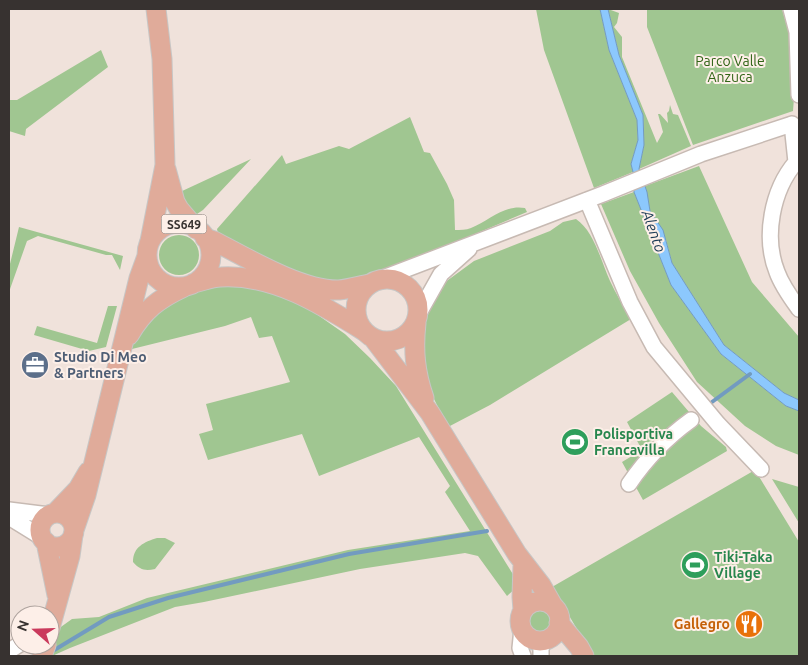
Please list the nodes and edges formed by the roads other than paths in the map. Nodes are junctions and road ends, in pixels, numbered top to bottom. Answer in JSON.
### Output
{"nodes":[{"id":1,"x":156,"y":9,"type":"edge"},
{"id":2,"x":791,"y":9,"type":"edge"},
{"id":3,"x":798,"y":34,"type":"edge"},
{"id":4,"x":799,"y":95,"type":"edge"},
{"id":5,"x":796,"y":118,"type":"edge"},
{"id":6,"x":165,"y":165,"type":"junction"},
{"id":7,"x":587,"y":200,"type":"junction"},
{"id":8,"x":201,"y":233,"type":"junction"},
{"id":9,"x":476,"y":243,"type":"junction"},
{"id":10,"x":148,"y":248,"type":"junction"},
{"id":11,"x":376,"y":281,"type":"junction"},
{"id":12,"x":189,"y":285,"type":"junction"},
{"id":13,"x":799,"y":309,"type":"edge"},
{"id":14,"x":417,"y":318,"type":"junction"},
{"id":15,"x":368,"y":334,"type":"junction"},
{"id":16,"x":121,"y":349,"type":"junction"},
{"id":17,"x":430,"y":413,"type":"junction"},
{"id":18,"x":691,"y":420,"type":"dead end"},
{"id":19,"x":95,"y":461,"type":"junction"},
{"id":20,"x":761,"y":469,"type":"dead end"},
{"id":21,"x":629,"y":484,"type":"dead end"},
{"id":22,"x":9,"y":510,"type":"edge"},
{"id":23,"x":52,"y":514,"type":"junction"},
{"id":24,"x":9,"y":516,"type":"edge"},
{"id":25,"x":74,"y":532,"type":"junction"},
{"id":26,"x":44,"y":540,"type":"junction"},
{"id":27,"x":524,"y":564,"type":"junction"},
{"id":28,"x":58,"y":598,"type":"junction"},
{"id":29,"x":56,"y":605,"type":"edge"},
{"id":30,"x":523,"y":610,"type":"junction"},
{"id":31,"x":522,"y":629,"type":"junction"},
{"id":32,"x":550,"y":633,"type":"edge"},
{"id":33,"x":522,"y":656,"type":"edge"},
{"id":34,"x":576,"y":656,"type":"edge"},
{"id":35,"x":584,"y":656,"type":"edge"}],
"edges":[{"from":1,"to":6,"type":"main road","number":"SS649"},
{"from":2,"to":3,"type":"street"},
{"from":3,"to":4,"type":"street"},
{"from":5,"to":7,"type":"street"},
{"from":5,"to":13,"type":"street"},
{"from":6,"to":8,"type":"main road","number":"SS649"},
{"from":6,"to":10,"type":"main road","number":"SS649"},
{"from":7,"to":9,"type":"street"},
{"from":7,"to":20,"type":"street"},
{"from":8,"to":10,"type":"main road","number":"SS649"},
{"from":8,"to":11,"type":"main road"},
{"from":8,"to":12,"type":"main road","number":"SS649"},
{"from":9,"to":11,"type":"street"},
{"from":9,"to":14,"type":"street"},
{"from":10,"to":12,"type":"main road"},
{"from":10,"to":16,"type":"main road","number":"SS649"},
{"from":11,"to":14,"type":"main road"},
{"from":11,"to":15,"type":"main road"},
{"from":12,"to":15,"type":"main road"},
{"from":12,"to":16,"type":"main road","number":"SS649"},
{"from":14,"to":15,"type":"main road"},
{"from":14,"to":17,"type":"main road"},
{"from":15,"to":17,"type":"main road"},
{"from":16,"to":19,"type":"main road","number":"SS649"},
{"from":17,"to":27,"type":"main road"},
{"from":18,"to":21,"type":"street"},
{"from":19,"to":23,"type":"main road","number":"SS649"},
{"from":19,"to":25,"type":"main road","number":"SS649"},
{"from":22,"to":23,"type":"street"},
{"from":23,"to":25,"type":"main road"},
{"from":23,"to":26,"type":"main road","number":"SS649"},
{"from":24,"to":26,"type":"street"},
{"from":25,"to":26,"type":"main road"},
{"from":25,"to":28,"type":"main road","number":"SS649"},
{"from":26,"to":28,"type":"main road","number":"SS649"},
{"from":27,"to":30,"type":"main road"},
{"from":27,"to":32,"type":"main road"},
{"from":28,"to":29,"type":"main road","number":"SS649"},
{"from":30,"to":31,"type":"main road"},
{"from":30,"to":32,"type":"main road"},
{"from":31,"to":32,"type":"main road"},
{"from":31,"to":33,"type":"street"},
{"from":32,"to":34,"type":"main road"},
{"from":32,"to":35,"type":"main road"}]}
